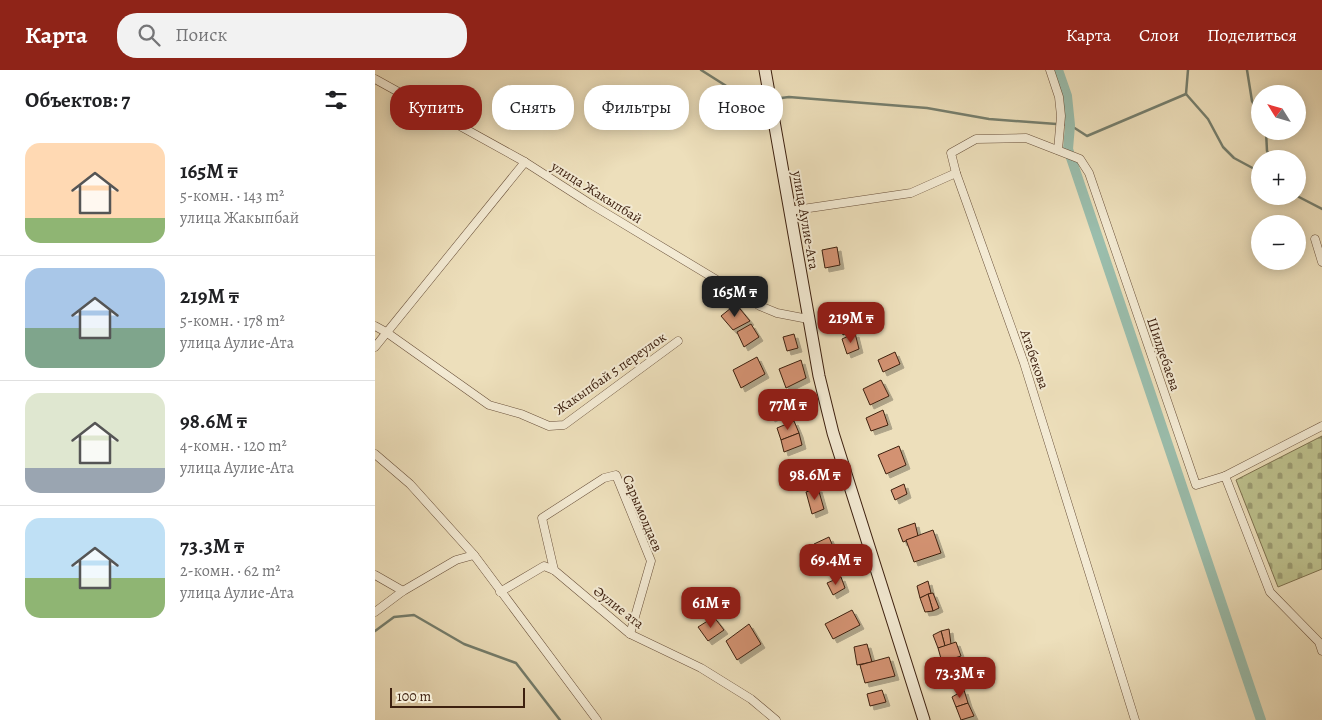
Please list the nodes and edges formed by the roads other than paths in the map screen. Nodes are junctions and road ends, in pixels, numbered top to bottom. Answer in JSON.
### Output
{"nodes":[{"id":1,"x":765,"y":70,"type":"edge"},
{"id":2,"x":1050,"y":70,"type":"edge"},
{"id":3,"x":375,"y":79,"type":"edge"},
{"id":4,"x":1058,"y":150,"type":"junction"},
{"id":5,"x":525,"y":162,"type":"junction"},
{"id":6,"x":956,"y":173,"type":"junction"},
{"id":7,"x":789,"y":211,"type":"junction"},
{"id":8,"x":1315,"y":239,"type":"dead end"},
{"id":9,"x":1322,"y":262,"type":"edge"},
{"id":10,"x":808,"y":319,"type":"junction"},
{"id":11,"x":375,"y":326,"type":"edge"},
{"id":12,"x":386,"y":332,"type":"junction"},
{"id":13,"x":678,"y":341,"type":"dead end"},
{"id":14,"x":375,"y":347,"type":"edge"},
{"id":15,"x":1322,"y":426,"type":"edge"},
{"id":16,"x":375,"y":454,"type":"edge"},
{"id":17,"x":1225,"y":476,"type":"junction"},
{"id":18,"x":475,"y":555,"type":"junction"},
{"id":19,"x":554,"y":570,"type":"junction"},
{"id":20,"x":375,"y":575,"type":"edge"},
{"id":21,"x":403,"y":592,"type":"junction"},
{"id":22,"x":500,"y":592,"type":"junction"},
{"id":23,"x":375,"y":612,"type":"edge"},
{"id":24,"x":630,"y":634,"type":"junction"},
{"id":25,"x":1322,"y":651,"type":"edge"},
{"id":26,"x":597,"y":720,"type":"edge"},
{"id":27,"x":776,"y":720,"type":"edge"},
{"id":28,"x":924,"y":720,"type":"edge"},
{"id":29,"x":1135,"y":720,"type":"edge"}],
"edges":[{"from":1,"to":7,"type":"main road","name":"улица Аулие-Ата"},
{"from":2,"to":4,"type":"street"},
{"from":3,"to":5,"type":"street","name":"улица Жакыпбай"},
{"from":4,"to":6,"type":"street","name":"Шилдебаева"},
{"from":4,"to":17,"type":"street","name":"Шилдебаева"},
{"from":5,"to":10,"type":"street","name":"улица Жакыпбай"},
{"from":5,"to":12,"type":"street"},
{"from":6,"to":7,"type":"street"},
{"from":6,"to":29,"type":"street","name":"Атабекова"},
{"from":7,"to":10,"type":"main road","name":"улица Аулие-Ата"},
{"from":8,"to":9,"type":"street"},
{"from":10,"to":28,"type":"main road","name":"улица Аулие-Ата"},
{"from":11,"to":12,"type":"street","name":"Жакыпбай 5 переулок"},
{"from":12,"to":13,"type":"street","name":"Жакыпбай 5 переулок"},
{"from":12,"to":14,"type":"street"},
{"from":15,"to":17,"type":"street"},
{"from":16,"to":18,"type":"street"},
{"from":17,"to":25,"type":"street"},
{"from":18,"to":21,"type":"street"},
{"from":18,"to":22,"type":"street"},
{"from":19,"to":22,"type":"street"},
{"from":19,"to":24,"type":"street","name":"Әулие ата"},
{"from":19,"to":24,"type":"street","name":"Сарымолдаев"},
{"from":20,"to":21,"type":"street"},
{"from":21,"to":23,"type":"street"},
{"from":22,"to":26,"type":"street"},
{"from":24,"to":27,"type":"street","name":"Әулие ата"}]}
